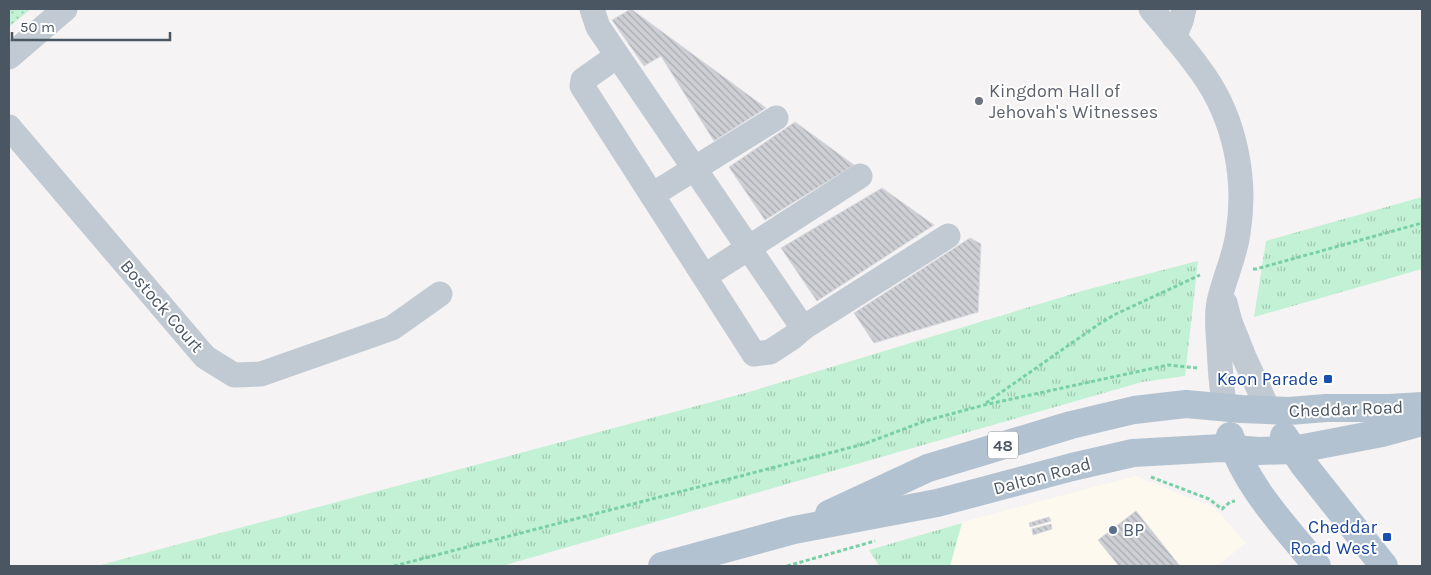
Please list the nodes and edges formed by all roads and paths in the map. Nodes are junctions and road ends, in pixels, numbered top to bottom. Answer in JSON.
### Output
{"nodes":[{"id":1,"x":66,"y":9,"type":"edge"},
{"id":2,"x":592,"y":9,"type":"edge"},
{"id":3,"x":1152,"y":9,"type":"edge"},
{"id":4,"x":1184,"y":9,"type":"edge"},
{"id":5,"x":1174,"y":37,"type":"junction"},
{"id":6,"x":617,"y":56,"type":"junction"},
{"id":7,"x":9,"y":57,"type":"edge"},
{"id":8,"x":776,"y":118,"type":"dead end"},
{"id":9,"x":9,"y":128,"type":"edge"},
{"id":10,"x":694,"y":169,"type":"junction"},
{"id":11,"x":860,"y":176,"type":"dead end"},
{"id":12,"x":652,"y":195,"type":"junction"},
{"id":13,"x":1422,"y":224,"type":"edge"},
{"id":14,"x":948,"y":236,"type":"dead end"},
{"id":15,"x":749,"y":249,"type":"junction"},
{"id":16,"x":1256,"y":269,"type":"dead end"},
{"id":17,"x":1200,"y":275,"type":"dead end"},
{"id":18,"x":704,"y":276,"type":"junction"},
{"id":19,"x":1223,"y":286,"type":"junction"},
{"id":20,"x":440,"y":294,"type":"dead end"},
{"id":21,"x":803,"y":328,"type":"junction"},
{"id":22,"x":1220,"y":372,"type":"junction"},
{"id":23,"x":984,"y":405,"type":"junction"},
{"id":24,"x":1422,"y":406,"type":"edge"},
{"id":25,"x":1224,"y":408,"type":"junction"},
{"id":26,"x":1269,"y":411,"type":"junction"},
{"id":27,"x":1422,"y":422,"type":"edge"},
{"id":28,"x":1235,"y":449,"type":"junction"},
{"id":29,"x":1293,"y":450,"type":"junction"},
{"id":30,"x":794,"y":530,"type":"junction"},
{"id":31,"x":671,"y":565,"type":"edge"},
{"id":32,"x":394,"y":566,"type":"edge"},
{"id":33,"x":1317,"y":566,"type":"edge"},
{"id":34,"x":1384,"y":566,"type":"edge"}],
"edges":[{"from":1,"to":7,"type":"street"},
{"from":2,"to":6,"type":"street"},
{"from":3,"to":5,"type":"street"},
{"from":4,"to":5,"type":"street"},
{"from":5,"to":19,"type":"street"},
{"from":6,"to":10,"type":"street"},
{"from":6,"to":12,"type":"street"},
{"from":8,"to":10,"type":"street"},
{"from":9,"to":20,"type":"street","name":"Bostock Court"},
{"from":10,"to":12,"type":"street"},
{"from":10,"to":15,"type":"street"},
{"from":11,"to":15,"type":"street"},
{"from":12,"to":18,"type":"street"},
{"from":13,"to":16,"type":"path"},
{"from":14,"to":21,"type":"street"},
{"from":15,"to":18,"type":"street"},
{"from":15,"to":21,"type":"street"},
{"from":17,"to":23,"type":"path"},
{"from":18,"to":21,"type":"street"},
{"from":19,"to":22,"type":"street"},
{"from":19,"to":26,"type":"street"},
{"from":22,"to":23,"type":"path"},
{"from":22,"to":25,"type":"street"},
{"from":23,"to":32,"type":"path"},
{"from":24,"to":26,"type":"main road","name":"Cheddar Road"},
{"from":25,"to":26,"type":"main road","name":"Dalton Road","number":"48"},
{"from":25,"to":28,"type":"main road"},
{"from":25,"to":30,"type":"main road","name":"Dalton Road","number":"48"},
{"from":26,"to":29,"type":"main road"},
{"from":27,"to":29,"type":"main road","name":"Cheddar Road"},
{"from":28,"to":29,"type":"main road","name":"Dalton Road"},
{"from":28,"to":30,"type":"main road","name":"Dalton Road","number":"48"},
{"from":28,"to":33,"type":"main road"},
{"from":29,"to":34,"type":"main road"},
{"from":30,"to":31,"type":"main road","name":"Dalton Road","number":"48"}]}
